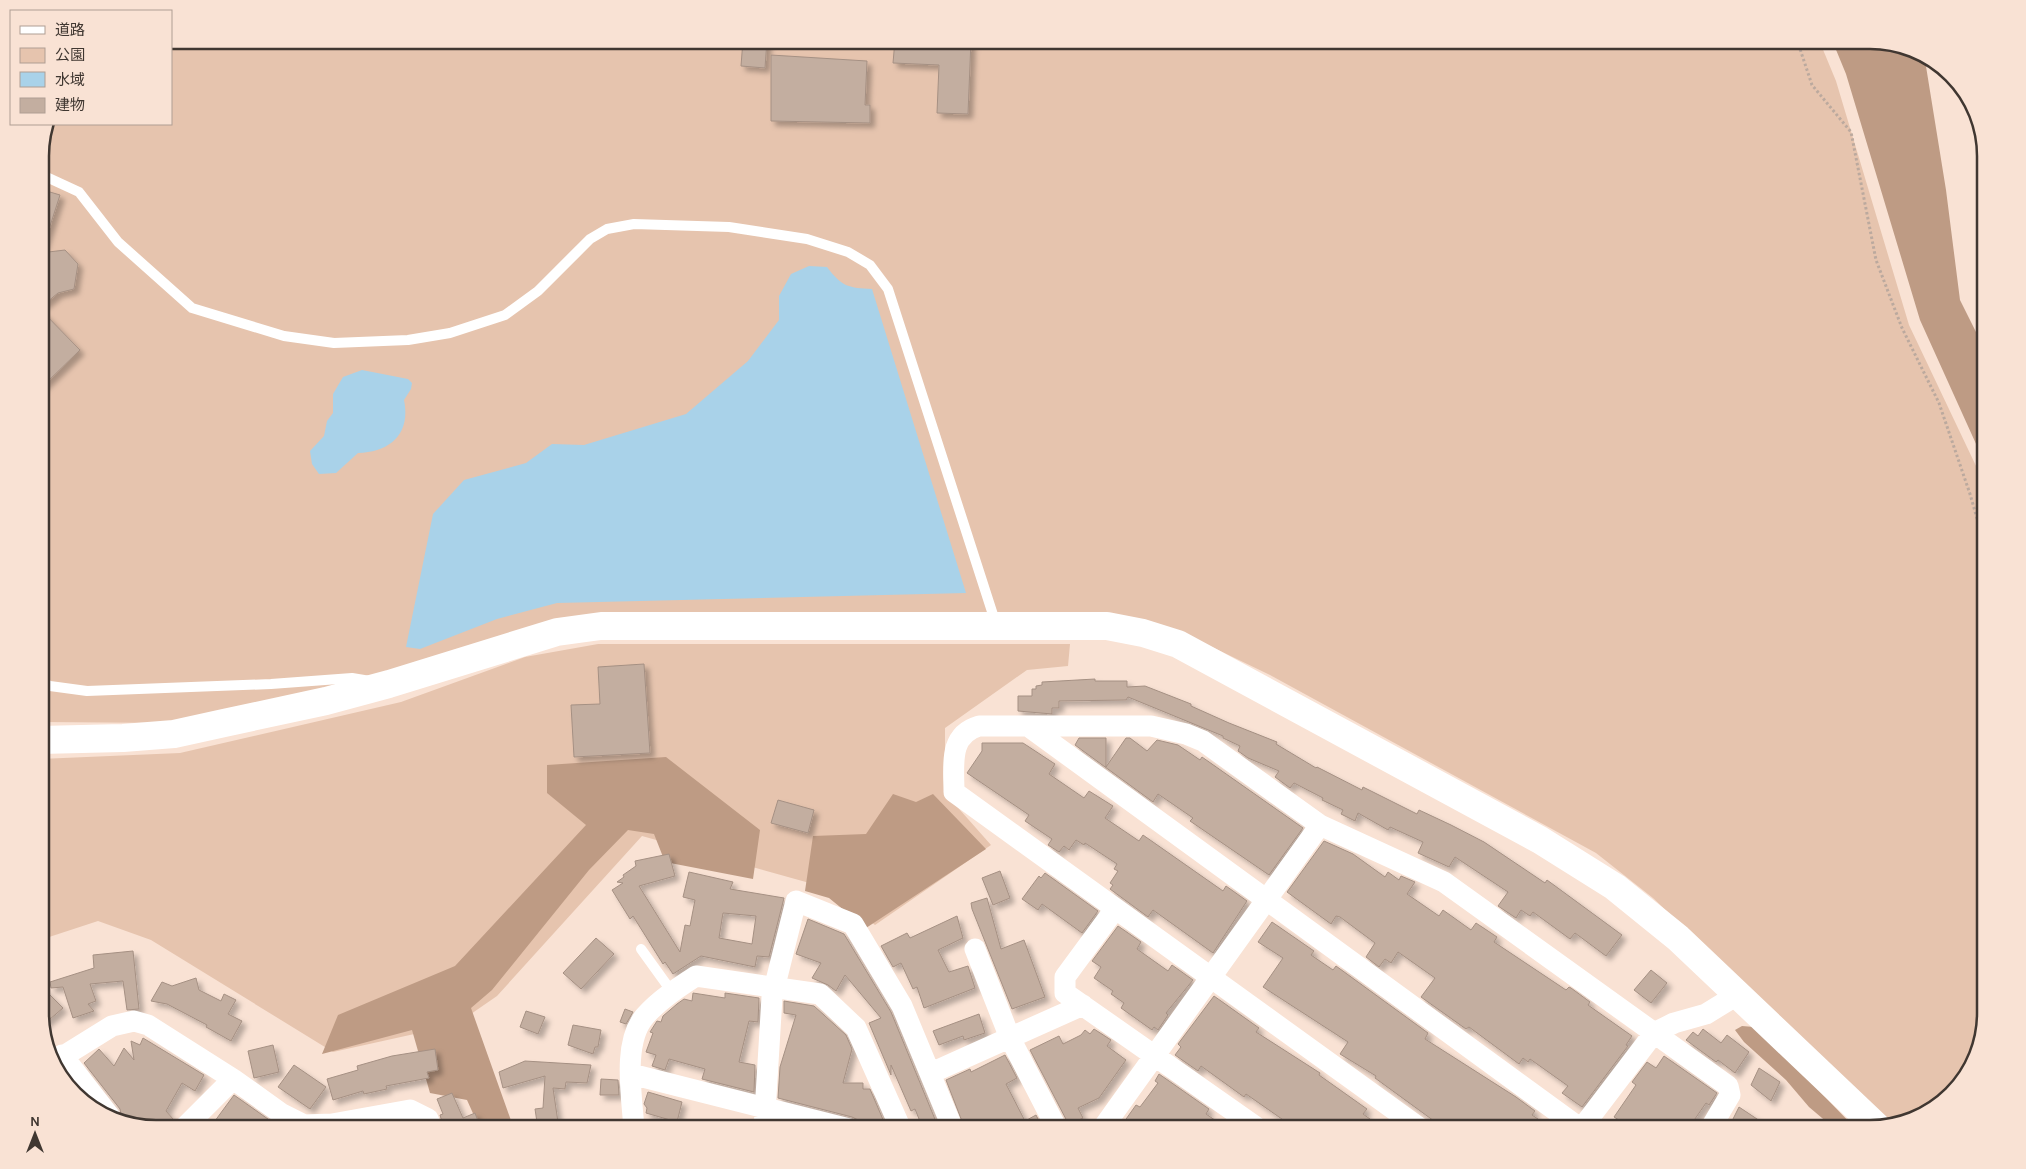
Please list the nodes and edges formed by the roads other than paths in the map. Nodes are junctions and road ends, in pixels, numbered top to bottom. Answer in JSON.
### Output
{"nodes":[{"id":1,"x":49,"y":178,"type":"edge"},
{"id":2,"x":996,"y":625,"type":"junction"},
{"id":3,"x":389,"y":684,"type":"junction"},
{"id":4,"x":49,"y":686,"type":"edge"},
{"id":5,"x":1028,"y":726,"type":"junction"},
{"id":6,"x":49,"y":740,"type":"edge"},
{"id":7,"x":1320,"y":825,"type":"junction"},
{"id":8,"x":1264,"y":900,"type":"junction"},
{"id":9,"x":1115,"y":909,"type":"junction"},
{"id":10,"x":641,"y":949,"type":"dead end"},
{"id":11,"x":975,"y":949,"type":"dead end"},
{"id":12,"x":1210,"y":978,"type":"junction"},
{"id":13,"x":776,"y":986,"type":"junction"},
{"id":14,"x":672,"y":992,"type":"junction"},
{"id":15,"x":1738,"y":995,"type":"junction"},
{"id":16,"x":1083,"y":1005,"type":"junction"},
{"id":17,"x":1654,"y":1033,"type":"junction"},
{"id":18,"x":1010,"y":1038,"type":"junction"},
{"id":19,"x":1154,"y":1054,"type":"junction"},
{"id":20,"x":59,"y":1058,"type":"edge"},
{"id":21,"x":62,"y":1063,"type":"edge"},
{"id":22,"x":931,"y":1073,"type":"junction"},
{"id":23,"x":631,"y":1074,"type":"junction"},
{"id":24,"x":232,"y":1079,"type":"junction"},
{"id":25,"x":97,"y":1102,"type":"edge"},
{"id":26,"x":766,"y":1107,"type":"junction"},
{"id":27,"x":192,"y":1120,"type":"edge"},
{"id":28,"x":294,"y":1120,"type":"edge"},
{"id":29,"x":365,"y":1120,"type":"edge"},
{"id":30,"x":428,"y":1120,"type":"edge"},
{"id":31,"x":634,"y":1120,"type":"edge"},
{"id":32,"x":765,"y":1120,"type":"edge"},
{"id":33,"x":812,"y":1120,"type":"edge"},
{"id":34,"x":896,"y":1120,"type":"edge"},
{"id":35,"x":949,"y":1120,"type":"edge"},
{"id":36,"x":1052,"y":1120,"type":"edge"},
{"id":37,"x":1108,"y":1120,"type":"edge"},
{"id":38,"x":1246,"y":1120,"type":"edge"},
{"id":39,"x":1408,"y":1120,"type":"edge"},
{"id":40,"x":1569,"y":1120,"type":"edge"},
{"id":41,"x":1588,"y":1120,"type":"edge"},
{"id":42,"x":1715,"y":1120,"type":"edge"},
{"id":43,"x":1870,"y":1120,"type":"edge"}],
"edges":[{"from":1,"to":2,"type":"lane"},
{"from":2,"to":3,"type":"street"},
{"from":2,"to":15,"type":"street"},
{"from":3,"to":4,"type":"lane"},
{"from":3,"to":6,"type":"street"},
{"from":5,"to":7,"type":"street"},
{"from":5,"to":8,"type":"street"},
{"from":5,"to":9,"type":"street"},
{"from":7,"to":8,"type":"street"},
{"from":7,"to":17,"type":"street"},
{"from":8,"to":12,"type":"street"},
{"from":8,"to":40,"type":"street"},
{"from":9,"to":12,"type":"street"},
{"from":9,"to":16,"type":"street"},
{"from":10,"to":14,"type":"lane"},
{"from":11,"to":18,"type":"street"},
{"from":12,"to":19,"type":"street"},
{"from":12,"to":39,"type":"street"},
{"from":13,"to":14,"type":"street"},
{"from":13,"to":22,"type":"street"},
{"from":13,"to":26,"type":"street"},
{"from":13,"to":34,"type":"street"},
{"from":14,"to":23,"type":"street"},
{"from":15,"to":17,"type":"street"},
{"from":15,"to":43,"type":"street"},
{"from":16,"to":18,"type":"street"},
{"from":16,"to":19,"type":"street"},
{"from":17,"to":41,"type":"street"},
{"from":17,"to":42,"type":"street"},
{"from":18,"to":22,"type":"street"},
{"from":18,"to":36,"type":"street"},
{"from":19,"to":37,"type":"street"},
{"from":19,"to":38,"type":"street"},
{"from":20,"to":24,"type":"street"},
{"from":21,"to":25,"type":"street"},
{"from":22,"to":35,"type":"street"},
{"from":23,"to":26,"type":"street"},
{"from":23,"to":31,"type":"street"},
{"from":24,"to":27,"type":"street"},
{"from":24,"to":28,"type":"street"},
{"from":26,"to":32,"type":"street"},
{"from":26,"to":33,"type":"street"},
{"from":29,"to":30,"type":"street"}]}
